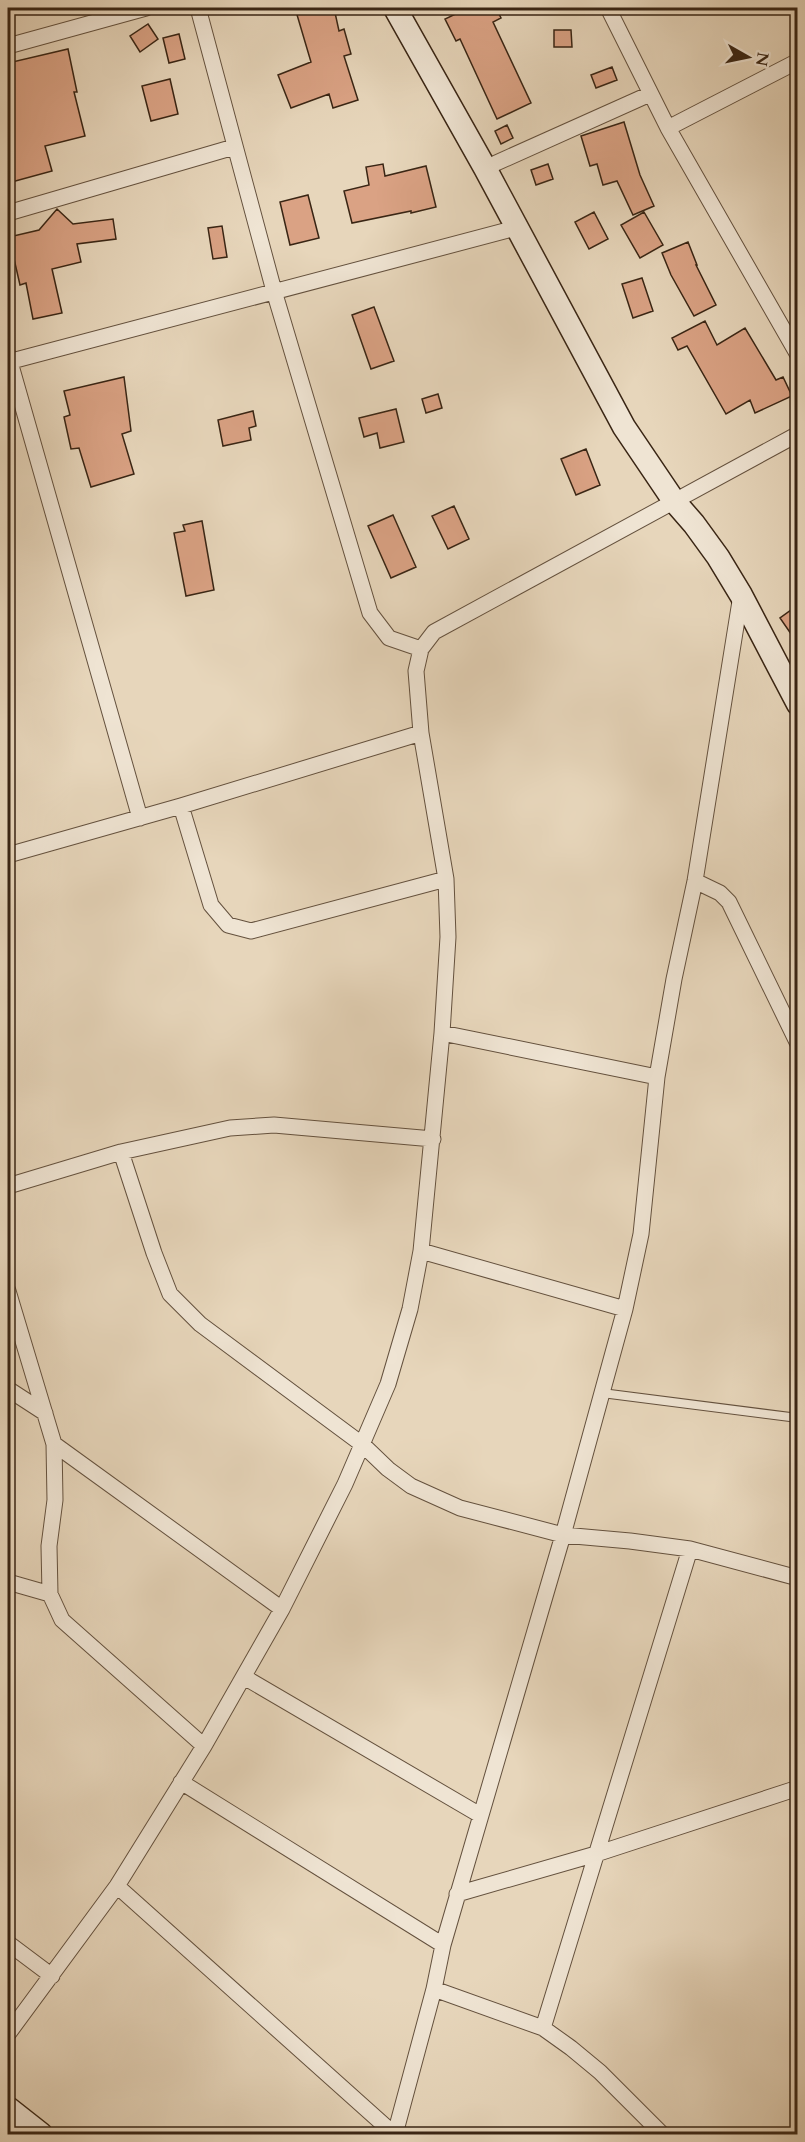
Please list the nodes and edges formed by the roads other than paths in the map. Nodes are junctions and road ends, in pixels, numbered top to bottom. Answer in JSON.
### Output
{"nodes":[{"id":1,"x":146,"y":8,"type":"edge"},
{"id":2,"x":198,"y":8,"type":"edge"},
{"id":3,"x":395,"y":8,"type":"edge"},
{"id":4,"x":608,"y":8,"type":"edge"},
{"id":5,"x":8,"y":46,"type":"edge"},
{"id":6,"x":798,"y":61,"type":"edge"},
{"id":7,"x":650,"y":94,"type":"junction"},
{"id":8,"x":668,"y":128,"type":"junction"},
{"id":9,"x":234,"y":147,"type":"junction"},
{"id":10,"x":485,"y":168,"type":"junction"},
{"id":11,"x":8,"y":213,"type":"edge"},
{"id":12,"x":516,"y":228,"type":"junction"},
{"id":13,"x":274,"y":291,"type":"junction"},
{"id":14,"x":798,"y":355,"type":"edge"},
{"id":15,"x":8,"y":360,"type":"edge"},
{"id":16,"x":798,"y":434,"type":"edge"},
{"id":17,"x":674,"y":501,"type":"junction"},
{"id":18,"x":741,"y":596,"type":"junction"},
{"id":19,"x":421,"y":649,"type":"junction"},
{"id":20,"x":798,"y":704,"type":"edge"},
{"id":21,"x":421,"y":733,"type":"junction"},
{"id":22,"x":181,"y":806,"type":"junction"},
{"id":23,"x":140,"y":818,"type":"junction"},
{"id":24,"x":8,"y":855,"type":"edge"},
{"id":25,"x":446,"y":879,"type":"junction"},
{"id":26,"x":695,"y":881,"type":"junction"},
{"id":27,"x":442,"y":1033,"type":"junction"},
{"id":28,"x":798,"y":1044,"type":"edge"},
{"id":29,"x":657,"y":1077,"type":"junction"},
{"id":30,"x":433,"y":1138,"type":"junction"},
{"id":31,"x":121,"y":1152,"type":"junction"},
{"id":32,"x":8,"y":1186,"type":"edge"},
{"id":33,"x":421,"y":1251,"type":"junction"},
{"id":34,"x":8,"y":1291,"type":"edge"},
{"id":35,"x":625,"y":1309,"type":"junction"},
{"id":36,"x":8,"y":1390,"type":"edge"},
{"id":37,"x":602,"y":1393,"type":"junction"},
{"id":38,"x":45,"y":1413,"type":"junction"},
{"id":39,"x":798,"y":1418,"type":"edge"},
{"id":40,"x":54,"y":1443,"type":"junction"},
{"id":41,"x":363,"y":1445,"type":"junction"},
{"id":42,"x":563,"y":1535,"type":"junction"},
{"id":43,"x":690,"y":1549,"type":"junction"},
{"id":44,"x":798,"y":1578,"type":"edge"},
{"id":45,"x":8,"y":1582,"type":"edge"},
{"id":46,"x":50,"y":1594,"type":"junction"},
{"id":47,"x":282,"y":1610,"type":"junction"},
{"id":48,"x":244,"y":1677,"type":"junction"},
{"id":49,"x":204,"y":1746,"type":"junction"},
{"id":50,"x":181,"y":1782,"type":"junction"},
{"id":51,"x":798,"y":1788,"type":"edge"},
{"id":52,"x":480,"y":1815,"type":"junction"},
{"id":53,"x":596,"y":1854,"type":"junction"},
{"id":54,"x":117,"y":1886,"type":"junction"},
{"id":55,"x":457,"y":1894,"type":"junction"},
{"id":56,"x":8,"y":1943,"type":"edge"},
{"id":57,"x":443,"y":1945,"type":"junction"},
{"id":58,"x":52,"y":1976,"type":"junction"},
{"id":59,"x":434,"y":1989,"type":"junction"},
{"id":60,"x":543,"y":2028,"type":"junction"},
{"id":61,"x":8,"y":2034,"type":"edge"},
{"id":62,"x":8,"y":2108,"type":"edge"},
{"id":63,"x":41,"y":2134,"type":"edge"},
{"id":64,"x":394,"y":2134,"type":"edge"},
{"id":65,"x":662,"y":2134,"type":"edge"}],
"edges":[{"from":1,"to":5,"type":"street"},
{"from":2,"to":9,"type":"street"},
{"from":3,"to":10,"type":"street"},
{"from":4,"to":7,"type":"street"},
{"from":6,"to":8,"type":"street"},
{"from":7,"to":8,"type":"street"},
{"from":7,"to":10,"type":"street"},
{"from":8,"to":14,"type":"street"},
{"from":9,"to":11,"type":"street"},
{"from":9,"to":13,"type":"street"},
{"from":10,"to":12,"type":"street"},
{"from":12,"to":13,"type":"street"},
{"from":12,"to":17,"type":"street"},
{"from":13,"to":15,"type":"street"},
{"from":13,"to":19,"type":"street"},
{"from":15,"to":23,"type":"street"},
{"from":16,"to":17,"type":"street"},
{"from":17,"to":18,"type":"street"},
{"from":17,"to":19,"type":"street"},
{"from":18,"to":20,"type":"street"},
{"from":18,"to":26,"type":"street"},
{"from":19,"to":21,"type":"street"},
{"from":21,"to":22,"type":"street"},
{"from":21,"to":25,"type":"street"},
{"from":22,"to":23,"type":"street"},
{"from":22,"to":25,"type":"street"},
{"from":23,"to":24,"type":"street"},
{"from":25,"to":27,"type":"street"},
{"from":26,"to":28,"type":"street"},
{"from":26,"to":29,"type":"street"},
{"from":27,"to":29,"type":"street"},
{"from":27,"to":30,"type":"street"},
{"from":29,"to":35,"type":"street"},
{"from":30,"to":31,"type":"street"},
{"from":30,"to":33,"type":"street"},
{"from":31,"to":32,"type":"street"},
{"from":31,"to":41,"type":"street"},
{"from":33,"to":35,"type":"street"},
{"from":33,"to":41,"type":"street"},
{"from":34,"to":38,"type":"street"},
{"from":35,"to":37,"type":"street"},
{"from":36,"to":38,"type":"street"},
{"from":37,"to":39,"type":"lane"},
{"from":37,"to":42,"type":"street"},
{"from":38,"to":40,"type":"street"},
{"from":40,"to":46,"type":"street"},
{"from":40,"to":47,"type":"street"},
{"from":41,"to":42,"type":"street"},
{"from":41,"to":47,"type":"street"},
{"from":42,"to":43,"type":"street"},
{"from":42,"to":52,"type":"street"},
{"from":43,"to":44,"type":"street"},
{"from":43,"to":53,"type":"street"},
{"from":45,"to":46,"type":"street"},
{"from":46,"to":49,"type":"street"},
{"from":47,"to":48,"type":"street"},
{"from":48,"to":49,"type":"street"},
{"from":48,"to":52,"type":"street"},
{"from":49,"to":50,"type":"street"},
{"from":50,"to":54,"type":"street"},
{"from":50,"to":57,"type":"street"},
{"from":51,"to":53,"type":"street"},
{"from":52,"to":55,"type":"street"},
{"from":53,"to":55,"type":"street"},
{"from":53,"to":60,"type":"street"},
{"from":54,"to":58,"type":"street"},
{"from":54,"to":64,"type":"street"},
{"from":55,"to":57,"type":"street"},
{"from":56,"to":58,"type":"street"},
{"from":57,"to":59,"type":"street"},
{"from":58,"to":61,"type":"street"},
{"from":59,"to":60,"type":"street"},
{"from":59,"to":64,"type":"street"},
{"from":60,"to":65,"type":"street"},
{"from":62,"to":63,"type":"street"}]}
